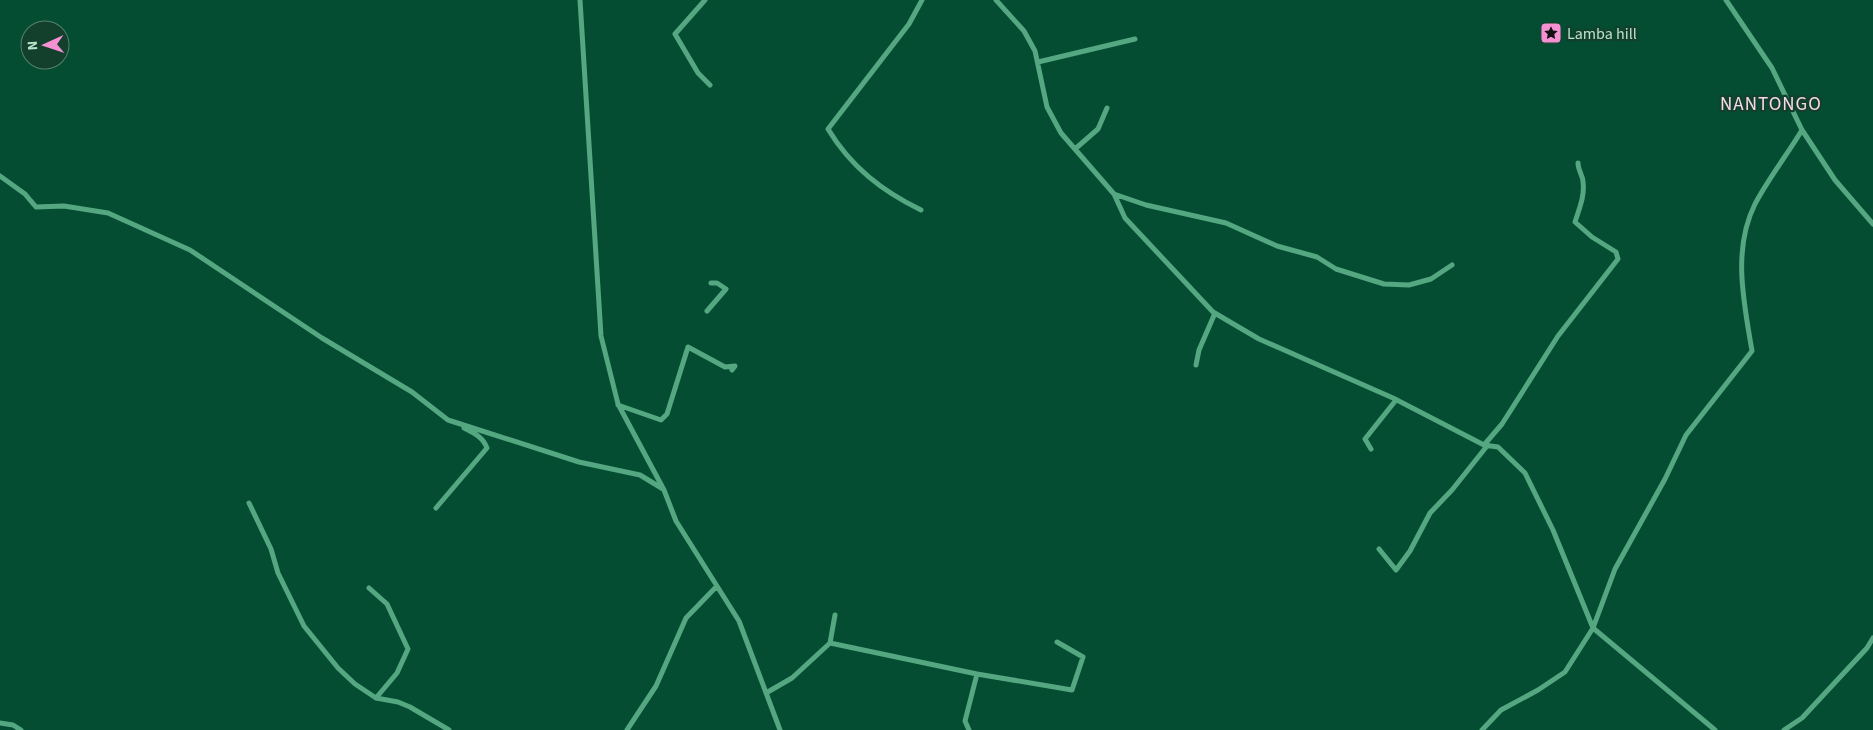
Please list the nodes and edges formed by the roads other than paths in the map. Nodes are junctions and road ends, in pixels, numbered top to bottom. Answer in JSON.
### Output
{"nodes":[{"id":1,"x":580,"y":0,"type":"edge"},
{"id":2,"x":705,"y":0,"type":"edge"},
{"id":3,"x":922,"y":0,"type":"edge"},
{"id":4,"x":996,"y":0,"type":"edge"},
{"id":5,"x":1726,"y":0,"type":"edge"},
{"id":6,"x":1135,"y":39,"type":"dead end"},
{"id":7,"x":1038,"y":62,"type":"junction"},
{"id":8,"x":710,"y":86,"type":"dead end"},
{"id":9,"x":1107,"y":108,"type":"dead end"},
{"id":10,"x":1802,"y":130,"type":"junction"},
{"id":11,"x":1075,"y":149,"type":"junction"},
{"id":12,"x":1578,"y":163,"type":"dead end"},
{"id":13,"x":0,"y":176,"type":"edge"},
{"id":14,"x":1114,"y":194,"type":"junction"},
{"id":15,"x":921,"y":210,"type":"dead end"},
{"id":16,"x":1873,"y":224,"type":"edge"},
{"id":17,"x":1452,"y":265,"type":"dead end"},
{"id":18,"x":710,"y":283,"type":"dead end"},
{"id":19,"x":707,"y":311,"type":"dead end"},
{"id":20,"x":1215,"y":313,"type":"junction"},
{"id":21,"x":1196,"y":365,"type":"dead end"},
{"id":22,"x":732,"y":370,"type":"dead end"},
{"id":23,"x":1396,"y":400,"type":"junction"},
{"id":24,"x":618,"y":404,"type":"junction"},
{"id":25,"x":448,"y":420,"type":"junction"},
{"id":26,"x":1486,"y":445,"type":"junction"},
{"id":27,"x":1371,"y":449,"type":"dead end"},
{"id":28,"x":664,"y":490,"type":"junction"},
{"id":29,"x":249,"y":503,"type":"dead end"},
{"id":30,"x":436,"y":508,"type":"dead end"},
{"id":31,"x":1379,"y":549,"type":"dead end"},
{"id":32,"x":717,"y":586,"type":"junction"},
{"id":33,"x":369,"y":588,"type":"dead end"},
{"id":34,"x":834,"y":615,"type":"dead end"},
{"id":35,"x":1593,"y":628,"type":"junction"},
{"id":36,"x":1873,"y":638,"type":"edge"},
{"id":37,"x":830,"y":642,"type":"junction"},
{"id":38,"x":1057,"y":642,"type":"dead end"},
{"id":39,"x":977,"y":674,"type":"junction"},
{"id":40,"x":766,"y":693,"type":"junction"},
{"id":41,"x":376,"y":698,"type":"junction"},
{"id":42,"x":0,"y":723,"type":"edge"},
{"id":43,"x":21,"y":730,"type":"edge"},
{"id":44,"x":449,"y":730,"type":"edge"},
{"id":45,"x":627,"y":730,"type":"edge"},
{"id":46,"x":780,"y":730,"type":"edge"},
{"id":47,"x":970,"y":730,"type":"edge"},
{"id":48,"x":1482,"y":730,"type":"edge"},
{"id":49,"x":1715,"y":730,"type":"edge"},
{"id":50,"x":1784,"y":730,"type":"edge"}],
"edges":[{"from":1,"to":24,"type":"street"},
{"from":2,"to":8,"type":"street"},
{"from":3,"to":15,"type":"street"},
{"from":4,"to":7,"type":"street"},
{"from":5,"to":10,"type":"street"},
{"from":6,"to":7,"type":"street"},
{"from":7,"to":11,"type":"street"},
{"from":9,"to":11,"type":"street"},
{"from":10,"to":16,"type":"street"},
{"from":10,"to":35,"type":"street"},
{"from":11,"to":14,"type":"street"},
{"from":12,"to":26,"type":"street"},
{"from":13,"to":25,"type":"street"},
{"from":14,"to":17,"type":"street"},
{"from":14,"to":20,"type":"street"},
{"from":18,"to":19,"type":"street"},
{"from":20,"to":21,"type":"street"},
{"from":20,"to":23,"type":"street"},
{"from":22,"to":24,"type":"street"},
{"from":23,"to":26,"type":"street"},
{"from":23,"to":27,"type":"street"},
{"from":24,"to":28,"type":"street"},
{"from":25,"to":28,"type":"street"},
{"from":25,"to":30,"type":"street"},
{"from":26,"to":31,"type":"street"},
{"from":26,"to":35,"type":"street"},
{"from":28,"to":32,"type":"street"},
{"from":29,"to":41,"type":"street"},
{"from":32,"to":40,"type":"street"},
{"from":32,"to":45,"type":"street"},
{"from":33,"to":41,"type":"street"},
{"from":34,"to":37,"type":"street"},
{"from":35,"to":48,"type":"street"},
{"from":35,"to":49,"type":"street"},
{"from":36,"to":50,"type":"street"},
{"from":37,"to":39,"type":"street"},
{"from":37,"to":40,"type":"street"},
{"from":38,"to":39,"type":"street"},
{"from":39,"to":47,"type":"street"},
{"from":40,"to":46,"type":"street"},
{"from":41,"to":44,"type":"street"},
{"from":42,"to":43,"type":"street"}]}
